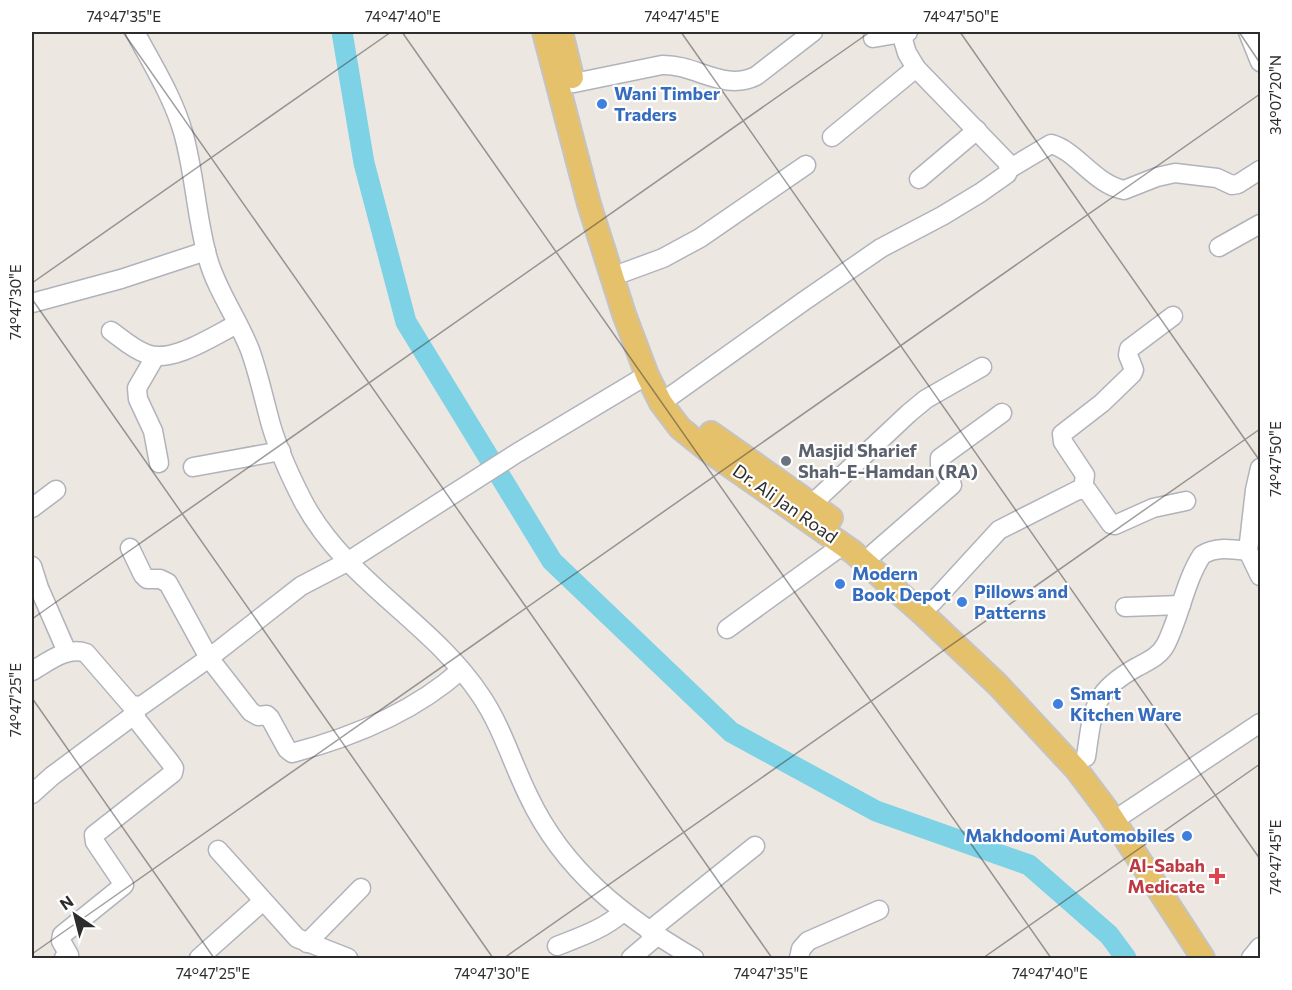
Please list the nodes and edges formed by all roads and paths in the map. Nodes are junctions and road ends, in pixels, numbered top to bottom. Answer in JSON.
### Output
{"nodes":[{"id":1,"x":136,"y":32,"type":"edge"},
{"id":2,"x":544,"y":32,"type":"edge"},
{"id":3,"x":561,"y":32,"type":"edge"},
{"id":4,"x":813,"y":32,"type":"edge"},
{"id":5,"x":905,"y":32,"type":"edge"},
{"id":6,"x":1248,"y":32,"type":"edge"},
{"id":7,"x":873,"y":38,"type":"dead end"},
{"id":8,"x":1260,"y":62,"type":"edge"},
{"id":9,"x":916,"y":68,"type":"junction"},
{"id":10,"x":574,"y":83,"type":"junction"},
{"id":11,"x":977,"y":130,"type":"junction"},
{"id":12,"x":832,"y":137,"type":"dead end"},
{"id":13,"x":806,"y":165,"type":"dead end"},
{"id":14,"x":1009,"y":169,"type":"junction"},
{"id":15,"x":1260,"y":170,"type":"edge"},
{"id":16,"x":919,"y":178,"type":"dead end"},
{"id":17,"x":1260,"y":224,"type":"edge"},
{"id":18,"x":1219,"y":247,"type":"dead end"},
{"id":19,"x":206,"y":251,"type":"junction"},
{"id":20,"x":624,"y":272,"type":"junction"},
{"id":21,"x":32,"y":303,"type":"edge"},
{"id":22,"x":1173,"y":316,"type":"dead end"},
{"id":23,"x":237,"y":324,"type":"junction"},
{"id":24,"x":111,"y":331,"type":"dead end"},
{"id":25,"x":155,"y":357,"type":"junction"},
{"id":26,"x":982,"y":367,"type":"dead end"},
{"id":27,"x":647,"y":375,"type":"junction"},
{"id":28,"x":667,"y":398,"type":"junction"},
{"id":29,"x":1002,"y":413,"type":"dead end"},
{"id":30,"x":281,"y":451,"type":"junction"},
{"id":31,"x":159,"y":463,"type":"dead end"},
{"id":32,"x":193,"y":466,"type":"dead end"},
{"id":33,"x":1260,"y":468,"type":"edge"},
{"id":34,"x":1083,"y":489,"type":"junction"},
{"id":35,"x":56,"y":490,"type":"dead end"},
{"id":36,"x":1186,"y":501,"type":"dead end"},
{"id":37,"x":812,"y":504,"type":"junction"},
{"id":38,"x":32,"y":508,"type":"edge"},
{"id":39,"x":1252,"y":537,"type":"edge"},
{"id":40,"x":843,"y":545,"type":"junction"},
{"id":41,"x":130,"y":548,"type":"dead end"},
{"id":42,"x":874,"y":553,"type":"junction"},
{"id":43,"x":347,"y":562,"type":"junction"},
{"id":44,"x":32,"y":566,"type":"edge"},
{"id":45,"x":1260,"y":576,"type":"edge"},
{"id":46,"x":932,"y":603,"type":"junction"},
{"id":47,"x":1181,"y":605,"type":"junction"},
{"id":48,"x":1125,"y":607,"type":"dead end"},
{"id":49,"x":727,"y":629,"type":"dead end"},
{"id":50,"x":67,"y":652,"type":"junction"},
{"id":51,"x":209,"y":658,"type":"junction"},
{"id":52,"x":461,"y":669,"type":"junction"},
{"id":53,"x":32,"y":672,"type":"edge"},
{"id":54,"x":134,"y":710,"type":"junction"},
{"id":55,"x":1260,"y":723,"type":"edge"},
{"id":56,"x":1086,"y":757,"type":"junction"},
{"id":57,"x":32,"y":795,"type":"edge"},
{"id":58,"x":1125,"y":813,"type":"junction"},
{"id":59,"x":755,"y":846,"type":"dead end"},
{"id":60,"x":218,"y":850,"type":"dead end"},
{"id":61,"x":361,"y":888,"type":"dead end"},
{"id":62,"x":263,"y":901,"type":"junction"},
{"id":63,"x":879,"y":910,"type":"dead end"},
{"id":64,"x":623,"y":912,"type":"junction"},
{"id":65,"x":653,"y":934,"type":"junction"},
{"id":66,"x":307,"y":943,"type":"junction"},
{"id":67,"x":557,"y":946,"type":"dead end"},
{"id":68,"x":1260,"y":946,"type":"edge"},
{"id":69,"x":64,"y":958,"type":"edge"},
{"id":70,"x":199,"y":958,"type":"edge"},
{"id":71,"x":348,"y":958,"type":"edge"},
{"id":72,"x":631,"y":958,"type":"edge"},
{"id":73,"x":694,"y":958,"type":"edge"},
{"id":74,"x":799,"y":958,"type":"edge"},
{"id":75,"x":1203,"y":958,"type":"edge"},
{"id":76,"x":1218,"y":958,"type":"edge"},
{"id":77,"x":1251,"y":958,"type":"edge"}],
"edges":[{"from":1,"to":19,"type":"street"},
{"from":2,"to":27,"type":"main road","name":"Dr. Ali Jan Road"},
{"from":3,"to":10,"type":"main road","name":"Dr. Ali Jan Road"},
{"from":4,"to":10,"type":"street"},
{"from":5,"to":7,"type":"street"},
{"from":5,"to":9,"type":"street"},
{"from":6,"to":8,"type":"street"},
{"from":9,"to":11,"type":"street"},
{"from":9,"to":12,"type":"street"},
{"from":10,"to":20,"type":"main road","name":"Dr. Ali Jan Road"},
{"from":11,"to":14,"type":"street"},
{"from":11,"to":16,"type":"street"},
{"from":13,"to":20,"type":"street"},
{"from":14,"to":15,"type":"street"},
{"from":14,"to":28,"type":"street"},
{"from":17,"to":18,"type":"street"},
{"from":19,"to":21,"type":"street"},
{"from":19,"to":23,"type":"street"},
{"from":20,"to":28,"type":"main road","name":"Dr. Ali Jan Road"},
{"from":22,"to":34,"type":"street"},
{"from":23,"to":25,"type":"street"},
{"from":23,"to":30,"type":"street"},
{"from":24,"to":25,"type":"street"},
{"from":25,"to":31,"type":"street"},
{"from":26,"to":37,"type":"street"},
{"from":27,"to":28,"type":"main road","name":"Dr. Ali Jan Road"},
{"from":27,"to":43,"type":"street"},
{"from":28,"to":37,"type":"main road","name":"Dr. Ali Jan Road"},
{"from":28,"to":40,"type":"main road","name":"Dr. Ali Jan Road"},
{"from":29,"to":42,"type":"street"},
{"from":30,"to":32,"type":"street"},
{"from":30,"to":43,"type":"street"},
{"from":33,"to":39,"type":"street"},
{"from":34,"to":36,"type":"street"},
{"from":34,"to":46,"type":"street"},
{"from":35,"to":38,"type":"street"},
{"from":37,"to":42,"type":"main road","name":"Dr. Ali Jan Road"},
{"from":39,"to":45,"type":"street"},
{"from":39,"to":47,"type":"street"},
{"from":40,"to":49,"type":"street"},
{"from":40,"to":75,"type":"main road","name":"Dr. Ali Jan Road"},
{"from":41,"to":51,"type":"street"},
{"from":42,"to":46,"type":"main road","name":"Dr. Ali Jan Road"},
{"from":43,"to":51,"type":"street"},
{"from":43,"to":52,"type":"street"},
{"from":44,"to":50,"type":"street"},
{"from":46,"to":56,"type":"main road","name":"Dr. Ali Jan Road"},
{"from":47,"to":48,"type":"street"},
{"from":47,"to":56,"type":"street"},
{"from":50,"to":53,"type":"street"},
{"from":50,"to":54,"type":"street"},
{"from":51,"to":52,"type":"street"},
{"from":51,"to":54,"type":"street"},
{"from":52,"to":64,"type":"street"},
{"from":54,"to":57,"type":"street"},
{"from":54,"to":69,"type":"street"},
{"from":55,"to":58,"type":"street"},
{"from":56,"to":58,"type":"main road","name":"Dr. Ali Jan Road"},
{"from":58,"to":76,"type":"main road","name":"Dr. Ali Jan Road"},
{"from":59,"to":65,"type":"street"},
{"from":60,"to":62,"type":"street"},
{"from":61,"to":66,"type":"street"},
{"from":62,"to":66,"type":"street"},
{"from":62,"to":70,"type":"street"},
{"from":63,"to":74,"type":"street"},
{"from":64,"to":65,"type":"street"},
{"from":64,"to":67,"type":"street"},
{"from":65,"to":72,"type":"street"},
{"from":65,"to":73,"type":"street"},
{"from":66,"to":71,"type":"street"},
{"from":68,"to":77,"type":"street"}]}
